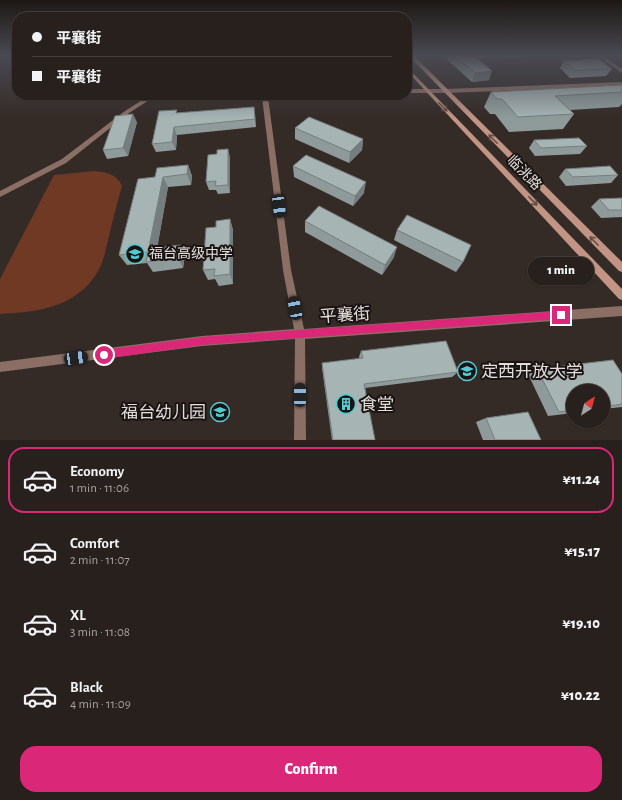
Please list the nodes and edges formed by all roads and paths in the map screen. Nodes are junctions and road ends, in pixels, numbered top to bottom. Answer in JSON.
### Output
{"nodes":[{"id":1,"x":415,"y":77,"type":"edge"},
{"id":2,"x":431,"y":77,"type":"edge"},
{"id":3,"x":622,"y":84,"type":"edge"},
{"id":4,"x":427,"y":90,"type":"junction"},
{"id":5,"x":412,"y":91,"type":"edge"},
{"id":6,"x":445,"y":91,"type":"junction"},
{"id":7,"x":146,"y":100,"type":"edge"},
{"id":8,"x":266,"y":100,"type":"edge"},
{"id":9,"x":1,"y":193,"type":"edge"},
{"id":10,"x":622,"y":268,"type":"edge"},
{"id":11,"x":622,"y":296,"type":"edge"},
{"id":12,"x":622,"y":311,"type":"edge"},
{"id":13,"x":300,"y":334,"type":"junction"},
{"id":14,"x":0,"y":367,"type":"edge"},
{"id":15,"x":300,"y":440,"type":"edge"}],
"edges":[{"from":1,"to":4,"type":"main road","name":"临洮路"},
{"from":2,"to":6,"type":"main road","name":"临洮路"},
{"from":3,"to":6,"type":"street"},
{"from":4,"to":5,"type":"street"},
{"from":4,"to":6,"type":"street"},
{"from":4,"to":11,"type":"main road","name":"临洮路","one_way":true},
{"from":10,"to":6,"type":"main road","name":"临洮路","one_way":true},
{"from":7,"to":9,"type":"street"},
{"from":8,"to":13,"type":"street"},
{"from":12,"to":13,"type":"street","name":"平襄街"},
{"from":13,"to":14,"type":"street","name":"平襄街"},
{"from":13,"to":15,"type":"street"}]}
